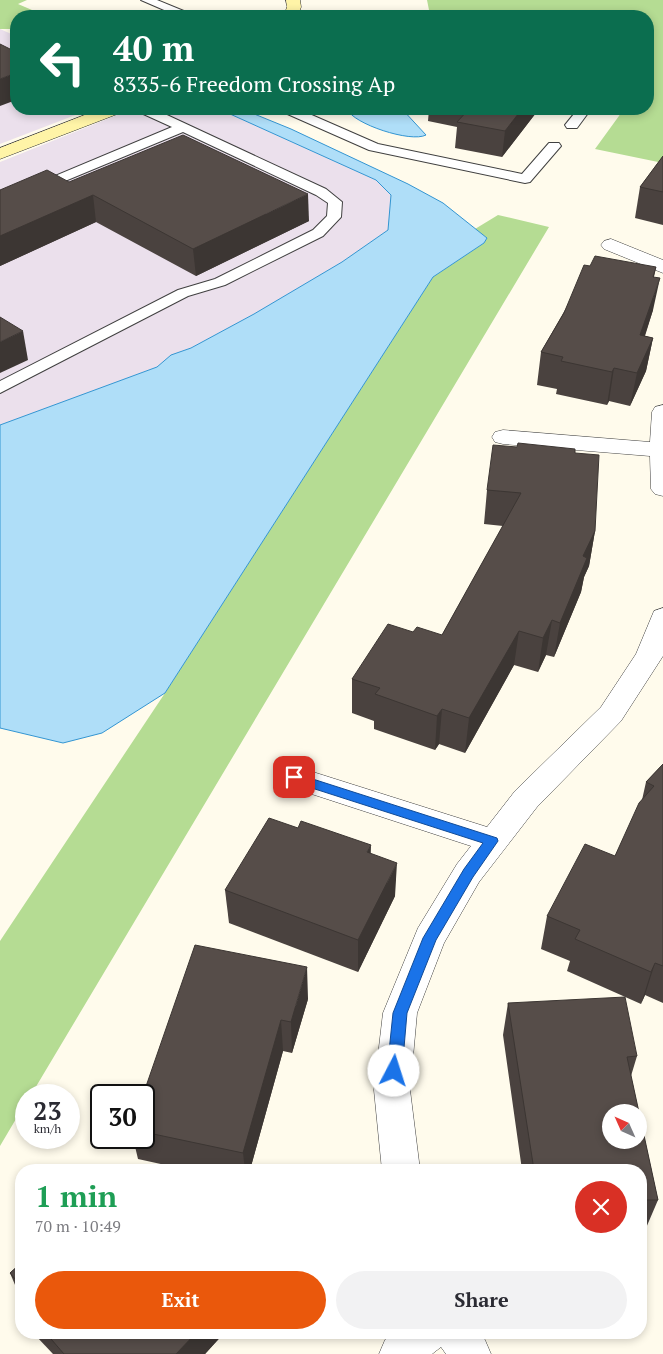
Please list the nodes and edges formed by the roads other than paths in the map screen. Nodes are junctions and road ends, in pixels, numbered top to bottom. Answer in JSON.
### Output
{"nodes":[{"id":1,"x":147,"y":0,"type":"edge"},
{"id":2,"x":173,"y":10,"type":"edge"},
{"id":3,"x":99,"y":115,"type":"edge"},
{"id":4,"x":157,"y":115,"type":"edge"},
{"id":5,"x":302,"y":115,"type":"edge"},
{"id":6,"x":580,"y":115,"type":"edge"},
{"id":7,"x":572,"y":125,"type":"dead end"},
{"id":8,"x":183,"y":127,"type":"junction"},
{"id":9,"x":554,"y":146,"type":"dead end"},
{"id":10,"x":0,"y":154,"type":"edge"},
{"id":11,"x":0,"y":204,"type":"edge"},
{"id":12,"x":611,"y":245,"type":"dead end"},
{"id":13,"x":663,"y":267,"type":"edge"},
{"id":14,"x":0,"y":388,"type":"edge"},
{"id":15,"x":663,"y":412,"type":"edge"},
{"id":16,"x":503,"y":437,"type":"dead end"},
{"id":17,"x":661,"y":450,"type":"junction"},
{"id":18,"x":663,"y":488,"type":"edge"},
{"id":19,"x":663,"y":617,"type":"edge"},
{"id":20,"x":294,"y":777,"type":"dead end"},
{"id":21,"x":492,"y":841,"type":"junction"},
{"id":22,"x":400,"y":1164,"type":"edge"},
{"id":23,"x":419,"y":1339,"type":"edge"},
{"id":24,"x":459,"y":1339,"type":"edge"},
{"id":25,"x":399,"y":1354,"type":"edge"},
{"id":26,"x":471,"y":1354,"type":"edge"}],
"edges":[{"from":1,"to":2,"type":"lane"},
{"from":3,"to":10,"type":"street"},
{"from":4,"to":8,"type":"lane"},
{"from":5,"to":9,"type":"lane"},
{"from":6,"to":7,"type":"lane"},
{"from":8,"to":11,"type":"lane"},
{"from":8,"to":14,"type":"lane"},
{"from":12,"to":13,"type":"street"},
{"from":15,"to":17,"type":"street"},
{"from":16,"to":17,"type":"street"},
{"from":17,"to":18,"type":"street"},
{"from":19,"to":21,"type":"street"},
{"from":20,"to":21,"type":"street"},
{"from":21,"to":22,"type":"street"},
{"from":23,"to":25,"type":"street"},
{"from":24,"to":26,"type":"street"}]}
